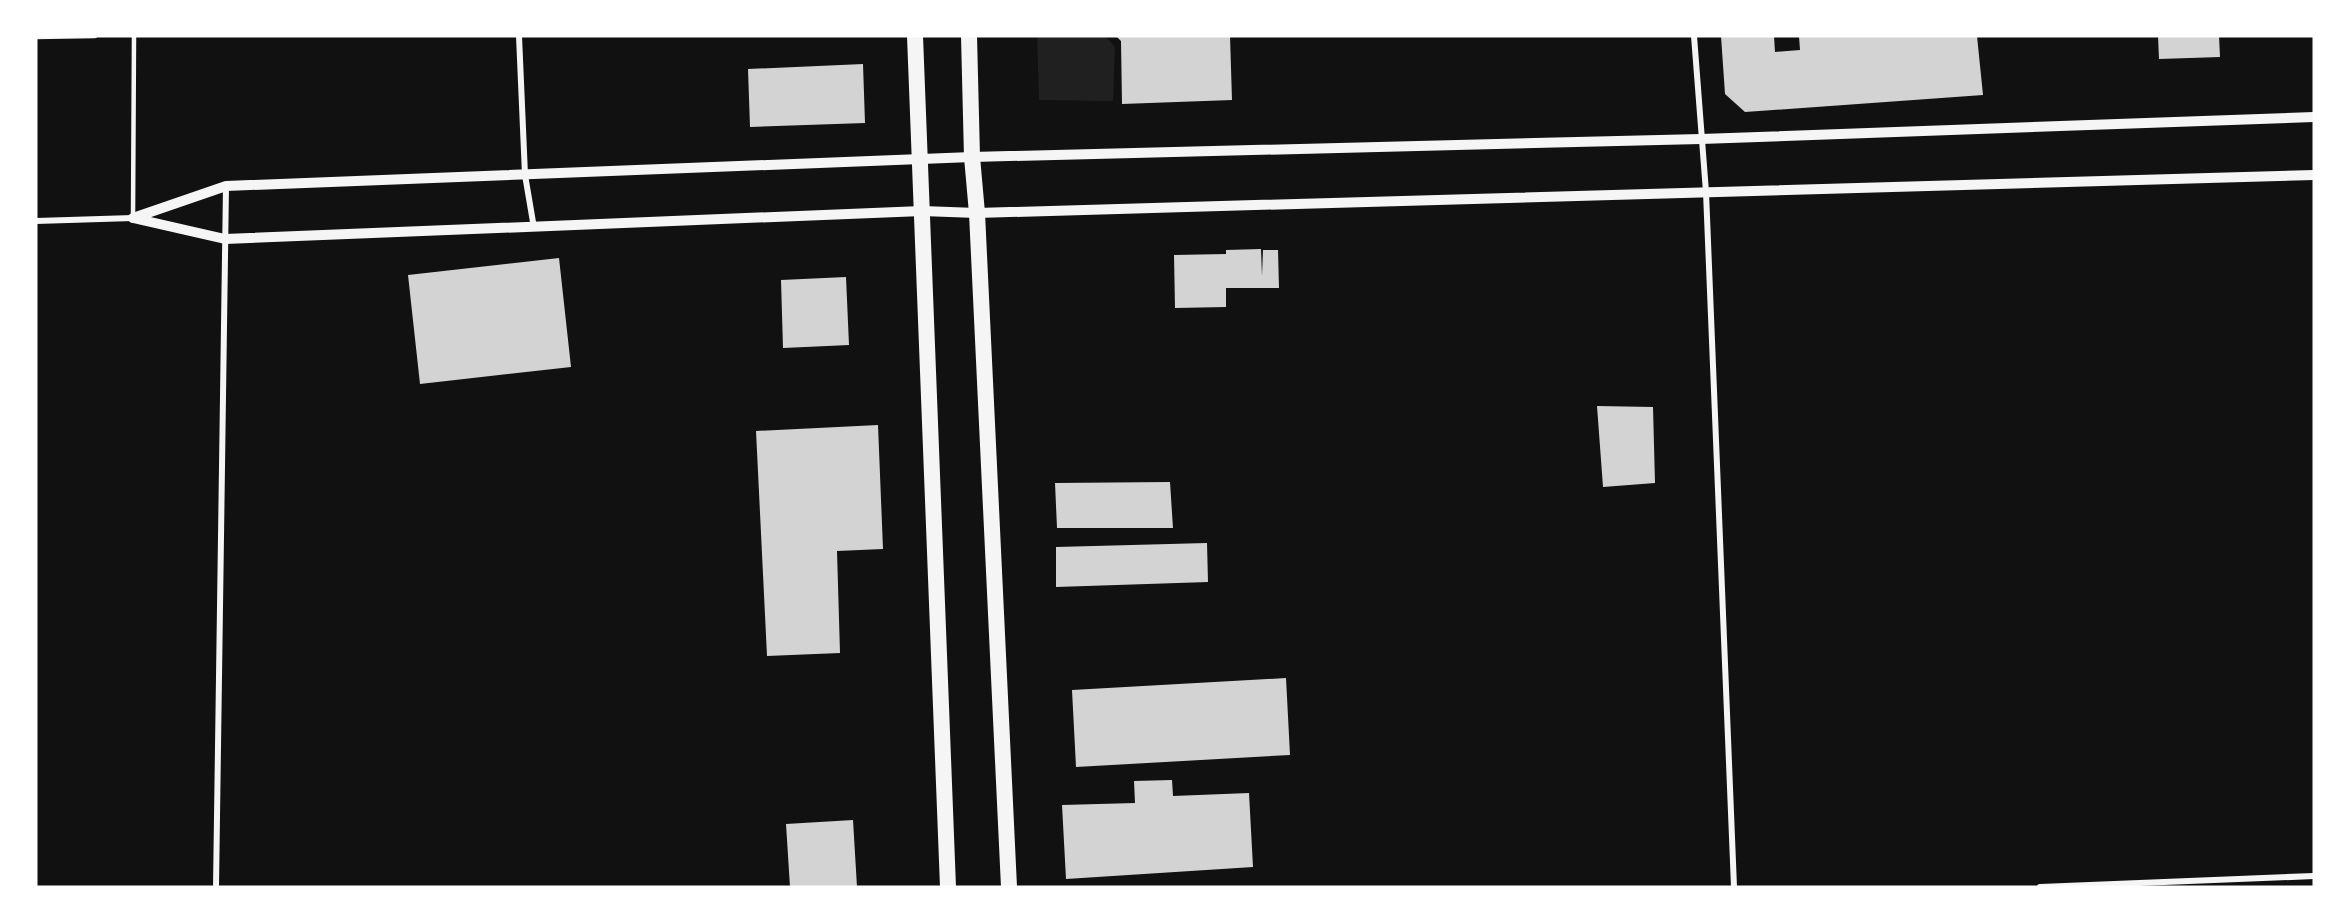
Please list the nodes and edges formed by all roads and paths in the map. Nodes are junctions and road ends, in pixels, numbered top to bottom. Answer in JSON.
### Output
{"nodes":[{"id":1,"x":95,"y":36,"type":"edge"},
{"id":2,"x":134,"y":36,"type":"edge"},
{"id":3,"x":519,"y":36,"type":"edge"},
{"id":4,"x":915,"y":36,"type":"edge"},
{"id":5,"x":969,"y":36,"type":"edge"},
{"id":6,"x":1694,"y":36,"type":"edge"},
{"id":7,"x":36,"y":37,"type":"edge"},
{"id":8,"x":2314,"y":117,"type":"edge"},
{"id":9,"x":1701,"y":140,"type":"junction"},
{"id":10,"x":972,"y":157,"type":"junction"},
{"id":11,"x":920,"y":160,"type":"junction"},
{"id":12,"x":525,"y":175,"type":"junction"},
{"id":13,"x":2314,"y":175,"type":"edge"},
{"id":14,"x":226,"y":186,"type":"junction"},
{"id":15,"x":1706,"y":192,"type":"junction"},
{"id":16,"x":922,"y":211,"type":"junction"},
{"id":17,"x":977,"y":213,"type":"junction"},
{"id":18,"x":133,"y":218,"type":"junction"},
{"id":19,"x":36,"y":221,"type":"edge"},
{"id":20,"x":534,"y":228,"type":"junction"},
{"id":21,"x":225,"y":239,"type":"junction"},
{"id":22,"x":2314,"y":876,"type":"edge"},
{"id":23,"x":216,"y":887,"type":"edge"},
{"id":24,"x":948,"y":887,"type":"edge"},
{"id":25,"x":1010,"y":887,"type":"edge"},
{"id":26,"x":1734,"y":887,"type":"edge"},
{"id":27,"x":2040,"y":887,"type":"edge"}],
"edges":[{"from":1,"to":7,"type":"lane"},
{"from":2,"to":18,"type":"lane"},
{"from":3,"to":12,"type":"street"},
{"from":4,"to":11,"type":"highway"},
{"from":5,"to":10,"type":"highway"},
{"from":6,"to":9,"type":"street"},
{"from":8,"to":9,"type":"street"},
{"from":9,"to":10,"type":"street"},
{"from":9,"to":15,"type":"street"},
{"from":10,"to":11,"type":"street"},
{"from":10,"to":17,"type":"highway"},
{"from":11,"to":12,"type":"street"},
{"from":11,"to":16,"type":"highway"},
{"from":12,"to":14,"type":"street"},
{"from":12,"to":20,"type":"street"},
{"from":13,"to":15,"type":"street"},
{"from":14,"to":18,"type":"street"},
{"from":14,"to":21,"type":"street"},
{"from":15,"to":17,"type":"street"},
{"from":15,"to":26,"type":"street"},
{"from":16,"to":17,"type":"street"},
{"from":16,"to":20,"type":"street"},
{"from":16,"to":24,"type":"highway"},
{"from":17,"to":25,"type":"highway"},
{"from":18,"to":19,"type":"street"},
{"from":18,"to":21,"type":"street"},
{"from":20,"to":21,"type":"street"},
{"from":21,"to":23,"type":"street"},
{"from":22,"to":27,"type":"street"}]}
